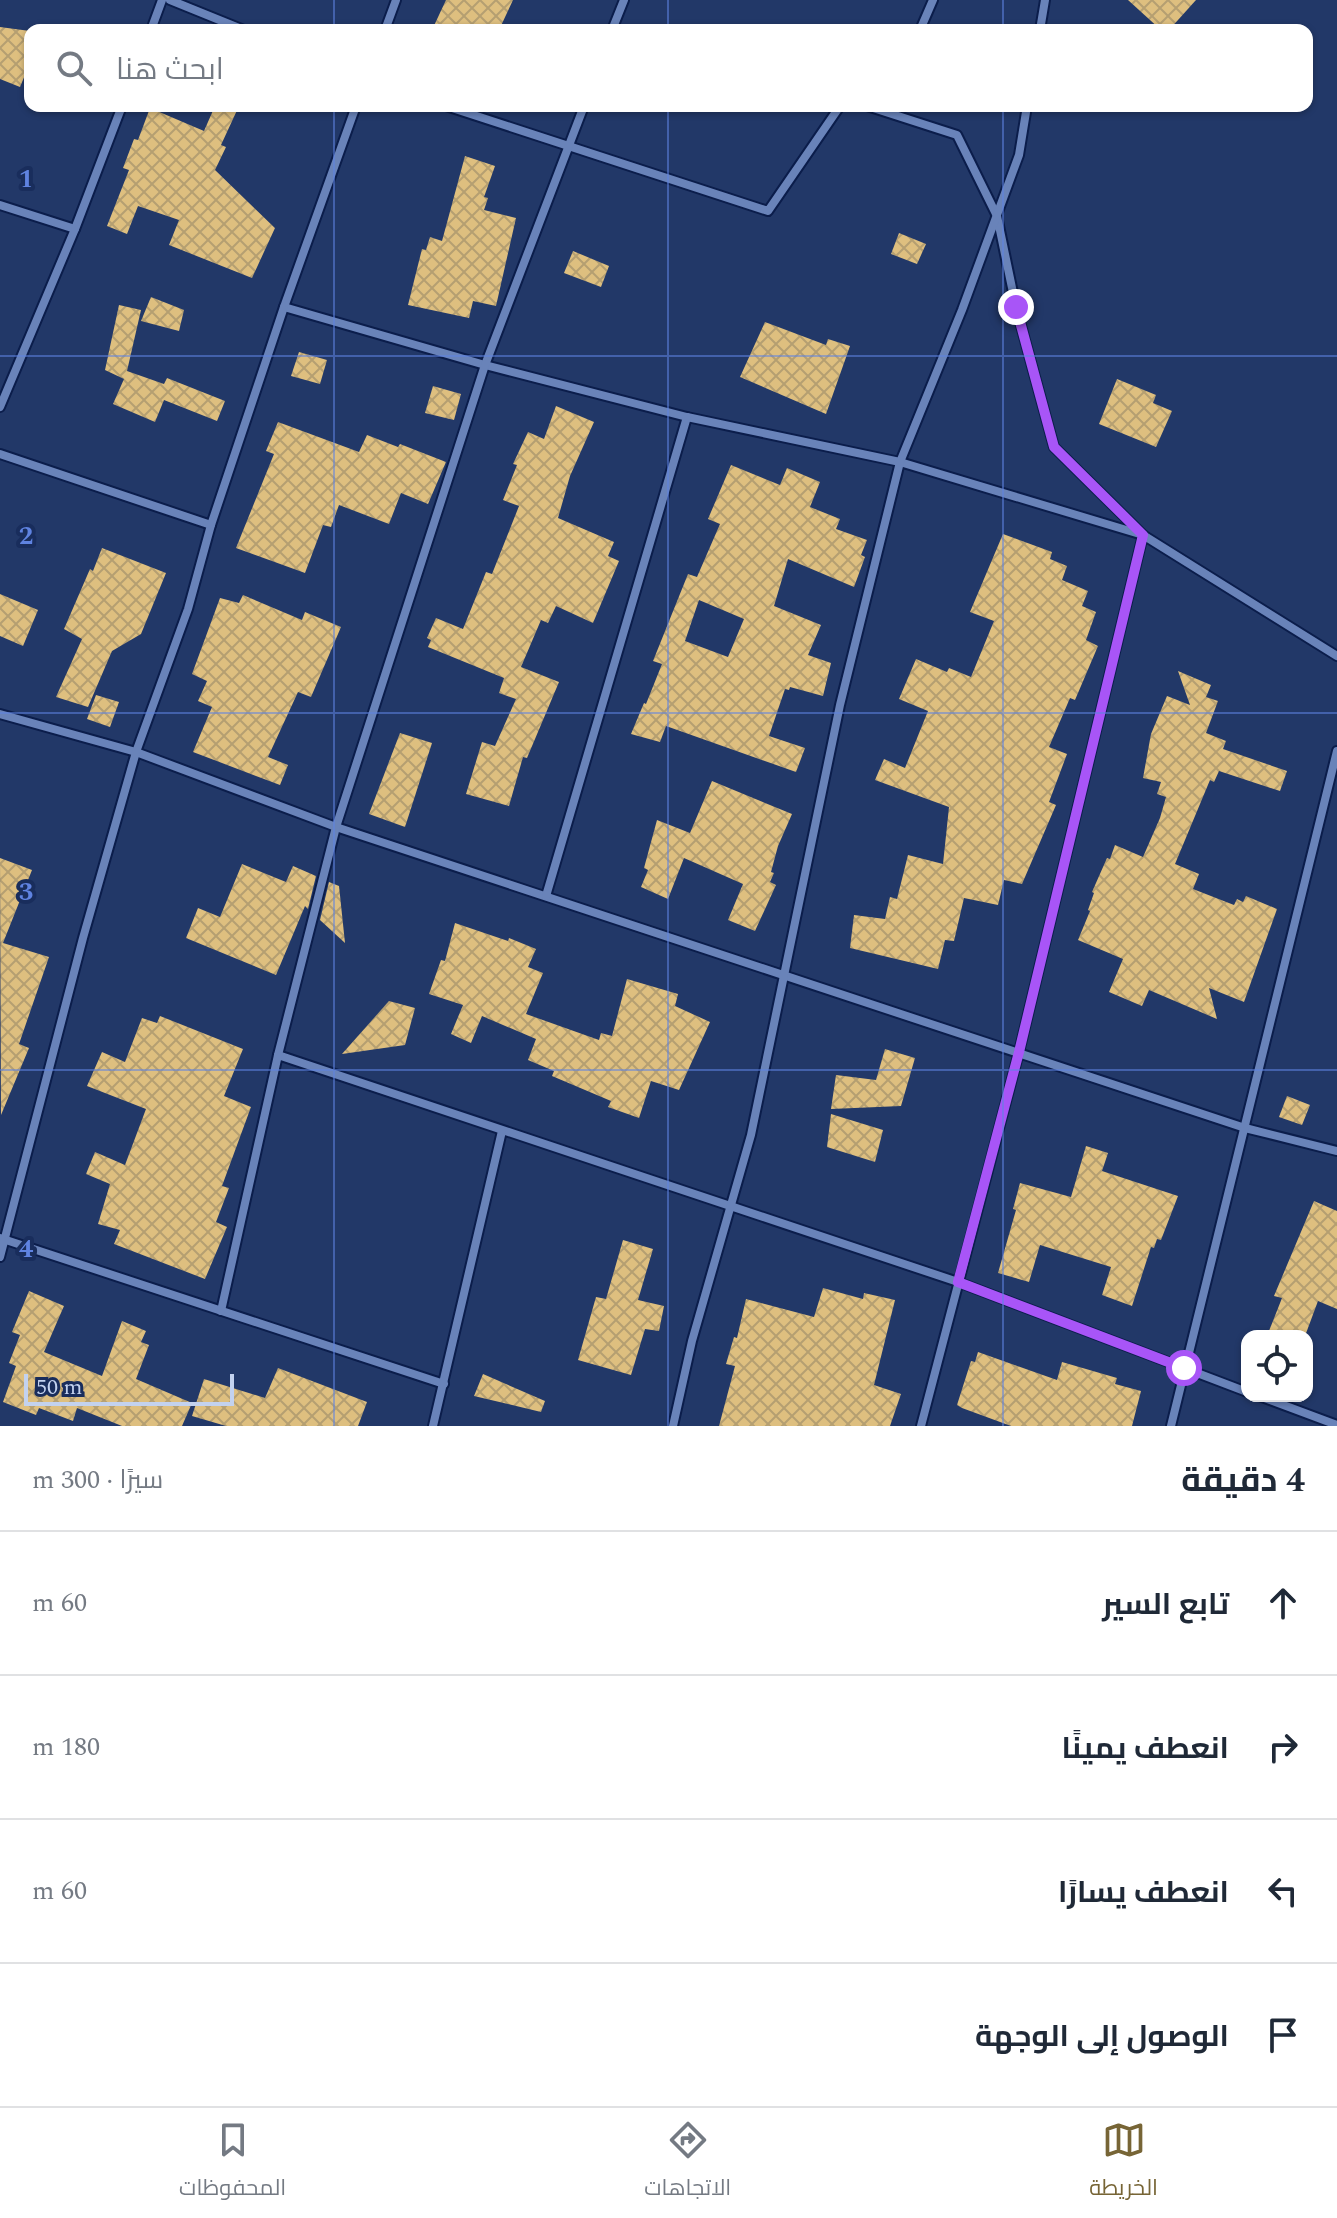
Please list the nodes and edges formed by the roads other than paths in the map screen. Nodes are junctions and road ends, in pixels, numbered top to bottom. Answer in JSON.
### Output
{"nodes":[{"id":1,"x":162,"y":0,"type":"edge"},
{"id":2,"x":170,"y":0,"type":"edge"},
{"id":3,"x":396,"y":0,"type":"edge"},
{"id":4,"x":624,"y":0,"type":"edge"},
{"id":5,"x":933,"y":0,"type":"edge"},
{"id":6,"x":1045,"y":0,"type":"edge"},
{"id":7,"x":153,"y":24,"type":"edge"},
{"id":8,"x":229,"y":24,"type":"edge"},
{"id":9,"x":387,"y":24,"type":"edge"},
{"id":10,"x":614,"y":24,"type":"edge"},
{"id":11,"x":923,"y":24,"type":"edge"},
{"id":12,"x":1041,"y":24,"type":"edge"},
{"id":13,"x":120,"y":112,"type":"edge"},
{"id":14,"x":354,"y":112,"type":"edge"},
{"id":15,"x":464,"y":112,"type":"edge"},
{"id":16,"x":582,"y":112,"type":"edge"},
{"id":17,"x":836,"y":112,"type":"edge"},
{"id":18,"x":886,"y":112,"type":"edge"},
{"id":19,"x":1026,"y":112,"type":"edge"},
{"id":20,"x":568,"y":147,"type":"junction"},
{"id":21,"x":0,"y":205,"type":"edge"},
{"id":22,"x":997,"y":216,"type":"junction"},
{"id":23,"x":75,"y":229,"type":"junction"},
{"id":24,"x":284,"y":307,"type":"junction"},
{"id":25,"x":485,"y":365,"type":"junction"},
{"id":26,"x":0,"y":407,"type":"edge"},
{"id":27,"x":687,"y":417,"type":"junction"},
{"id":28,"x":0,"y":454,"type":"edge"},
{"id":29,"x":900,"y":462,"type":"junction"},
{"id":30,"x":211,"y":525,"type":"junction"},
{"id":31,"x":1143,"y":535,"type":"junction"},
{"id":32,"x":1337,"y":656,"type":"edge"},
{"id":33,"x":0,"y":714,"type":"edge"},
{"id":34,"x":1337,"y":751,"type":"edge"},
{"id":35,"x":136,"y":752,"type":"junction"},
{"id":36,"x":336,"y":827,"type":"junction"},
{"id":37,"x":546,"y":896,"type":"junction"},
{"id":38,"x":785,"y":976,"type":"junction"},
{"id":39,"x":1019,"y":1052,"type":"junction"},
{"id":40,"x":278,"y":1055,"type":"junction"},
{"id":41,"x":1245,"y":1128,"type":"junction"},
{"id":42,"x":502,"y":1131,"type":"junction"},
{"id":43,"x":1337,"y":1151,"type":"edge"},
{"id":44,"x":731,"y":1206,"type":"junction"},
{"id":45,"x":2,"y":1239,"type":"edge"},
{"id":46,"x":0,"y":1257,"type":"edge"},
{"id":47,"x":958,"y":1282,"type":"junction"},
{"id":48,"x":221,"y":1311,"type":"junction"},
{"id":49,"x":1184,"y":1368,"type":"junction"},
{"id":50,"x":444,"y":1384,"type":"junction"},
{"id":51,"x":1241,"y":1390,"type":"edge"},
{"id":52,"x":1275,"y":1402,"type":"edge"},
{"id":53,"x":1337,"y":1425,"type":"edge"},
{"id":54,"x":433,"y":1426,"type":"edge"},
{"id":55,"x":673,"y":1426,"type":"edge"},
{"id":56,"x":921,"y":1426,"type":"edge"},
{"id":57,"x":1171,"y":1426,"type":"edge"}],
"edges":[{"from":1,"to":7,"type":"street"},
{"from":2,"to":8,"type":"street"},
{"from":3,"to":9,"type":"street"},
{"from":4,"to":10,"type":"street"},
{"from":5,"to":11,"type":"street"},
{"from":6,"to":12,"type":"street"},
{"from":13,"to":23,"type":"street"},
{"from":14,"to":24,"type":"street"},
{"from":15,"to":20,"type":"street"},
{"from":16,"to":20,"type":"street"},
{"from":17,"to":20,"type":"street"},
{"from":18,"to":22,"type":"street"},
{"from":19,"to":22,"type":"street"},
{"from":20,"to":25,"type":"street"},
{"from":21,"to":23,"type":"street"},
{"from":22,"to":29,"type":"street"},
{"from":22,"to":31,"type":"street"},
{"from":23,"to":26,"type":"street"},
{"from":24,"to":25,"type":"street"},
{"from":24,"to":30,"type":"street"},
{"from":25,"to":27,"type":"street"},
{"from":25,"to":36,"type":"street"},
{"from":27,"to":29,"type":"street"},
{"from":27,"to":37,"type":"street"},
{"from":28,"to":30,"type":"street"},
{"from":29,"to":31,"type":"street"},
{"from":29,"to":38,"type":"street"},
{"from":30,"to":35,"type":"street"},
{"from":31,"to":32,"type":"street"},
{"from":31,"to":39,"type":"street"},
{"from":33,"to":35,"type":"street"},
{"from":34,"to":41,"type":"street"},
{"from":35,"to":36,"type":"street"},
{"from":35,"to":45,"type":"street"},
{"from":36,"to":37,"type":"street"},
{"from":36,"to":40,"type":"street"},
{"from":37,"to":38,"type":"street"},
{"from":38,"to":39,"type":"street"},
{"from":38,"to":44,"type":"street"},
{"from":39,"to":41,"type":"street"},
{"from":39,"to":47,"type":"street"},
{"from":40,"to":42,"type":"street"},
{"from":40,"to":48,"type":"street"},
{"from":41,"to":43,"type":"street"},
{"from":41,"to":49,"type":"street"},
{"from":42,"to":44,"type":"street"},
{"from":42,"to":50,"type":"street"},
{"from":44,"to":47,"type":"street"},
{"from":44,"to":55,"type":"street"},
{"from":45,"to":46,"type":"street"},
{"from":45,"to":48,"type":"street"},
{"from":47,"to":49,"type":"street"},
{"from":47,"to":56,"type":"street"},
{"from":48,"to":50,"type":"street"},
{"from":49,"to":51,"type":"street"},
{"from":49,"to":57,"type":"street"},
{"from":50,"to":54,"type":"street"},
{"from":52,"to":53,"type":"street"}]}
